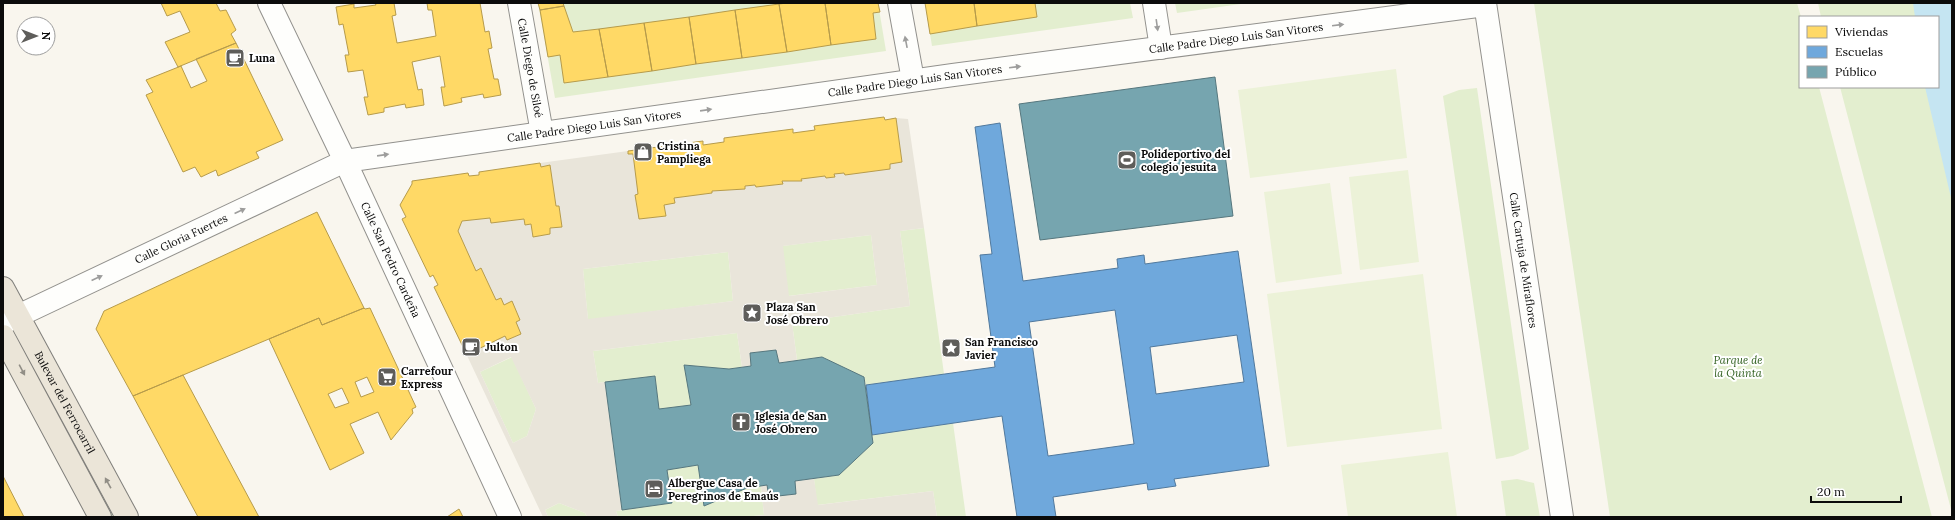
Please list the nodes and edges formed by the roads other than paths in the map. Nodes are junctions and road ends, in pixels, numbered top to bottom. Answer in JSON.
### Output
{"nodes":[{"id":1,"x":269,"y":3,"type":"edge"},
{"id":2,"x":519,"y":3,"type":"edge"},
{"id":3,"x":899,"y":3,"type":"edge"},
{"id":4,"x":1154,"y":3,"type":"edge"},
{"id":5,"x":1485,"y":4,"type":"edge"},
{"id":6,"x":1161,"y":48,"type":"junction"},
{"id":7,"x":913,"y":80,"type":"junction"},
{"id":8,"x":542,"y":133,"type":"junction"},
{"id":9,"x":345,"y":162,"type":"junction"},
{"id":10,"x":3,"y":288,"type":"edge"},
{"id":11,"x":10,"y":319,"type":"edge"},
{"id":12,"x":3,"y":336,"type":"edge"},
{"id":13,"x":100,"y":517,"type":"edge"},
{"id":14,"x":127,"y":517,"type":"edge"},
{"id":15,"x":510,"y":517,"type":"edge"},
{"id":16,"x":1562,"y":517,"type":"edge"}],
"edges":[{"from":1,"to":9,"type":"street","name":"Calle San Pedro Cardeña"},
{"from":2,"to":8,"type":"street","name":"Calle Diego de Siloé"},
{"from":7,"to":3,"type":"street","one_way":true},
{"from":4,"to":6,"type":"street","one_way":true},
{"from":6,"to":5,"type":"street","name":"Calle Padre Diego Luis San Vitores","one_way":true},
{"from":5,"to":16,"type":"street","name":"Calle Cartuja de Miraflores"},
{"from":7,"to":6,"type":"street","name":"Calle Padre Diego Luis San Vitores","one_way":true},
{"from":8,"to":7,"type":"street","name":"Calle Padre Diego Luis San Vitores","one_way":true},
{"from":9,"to":8,"type":"street","name":"Calle Padre Diego Luis San Vitores","one_way":true},
{"from":11,"to":9,"type":"street","name":"Calle Gloria Fuertes","one_way":true},
{"from":9,"to":15,"type":"street","name":"Calle San Pedro Cardeña"},
{"from":10,"to":11,"type":"main road","name":"Bulevar del Ferrocarril"},
{"from":14,"to":11,"type":"main road","name":"Bulevar del Ferrocarril","one_way":true},
{"from":12,"to":13,"type":"main road","name":"Bulevar del Ferrocarril","one_way":true}]}
